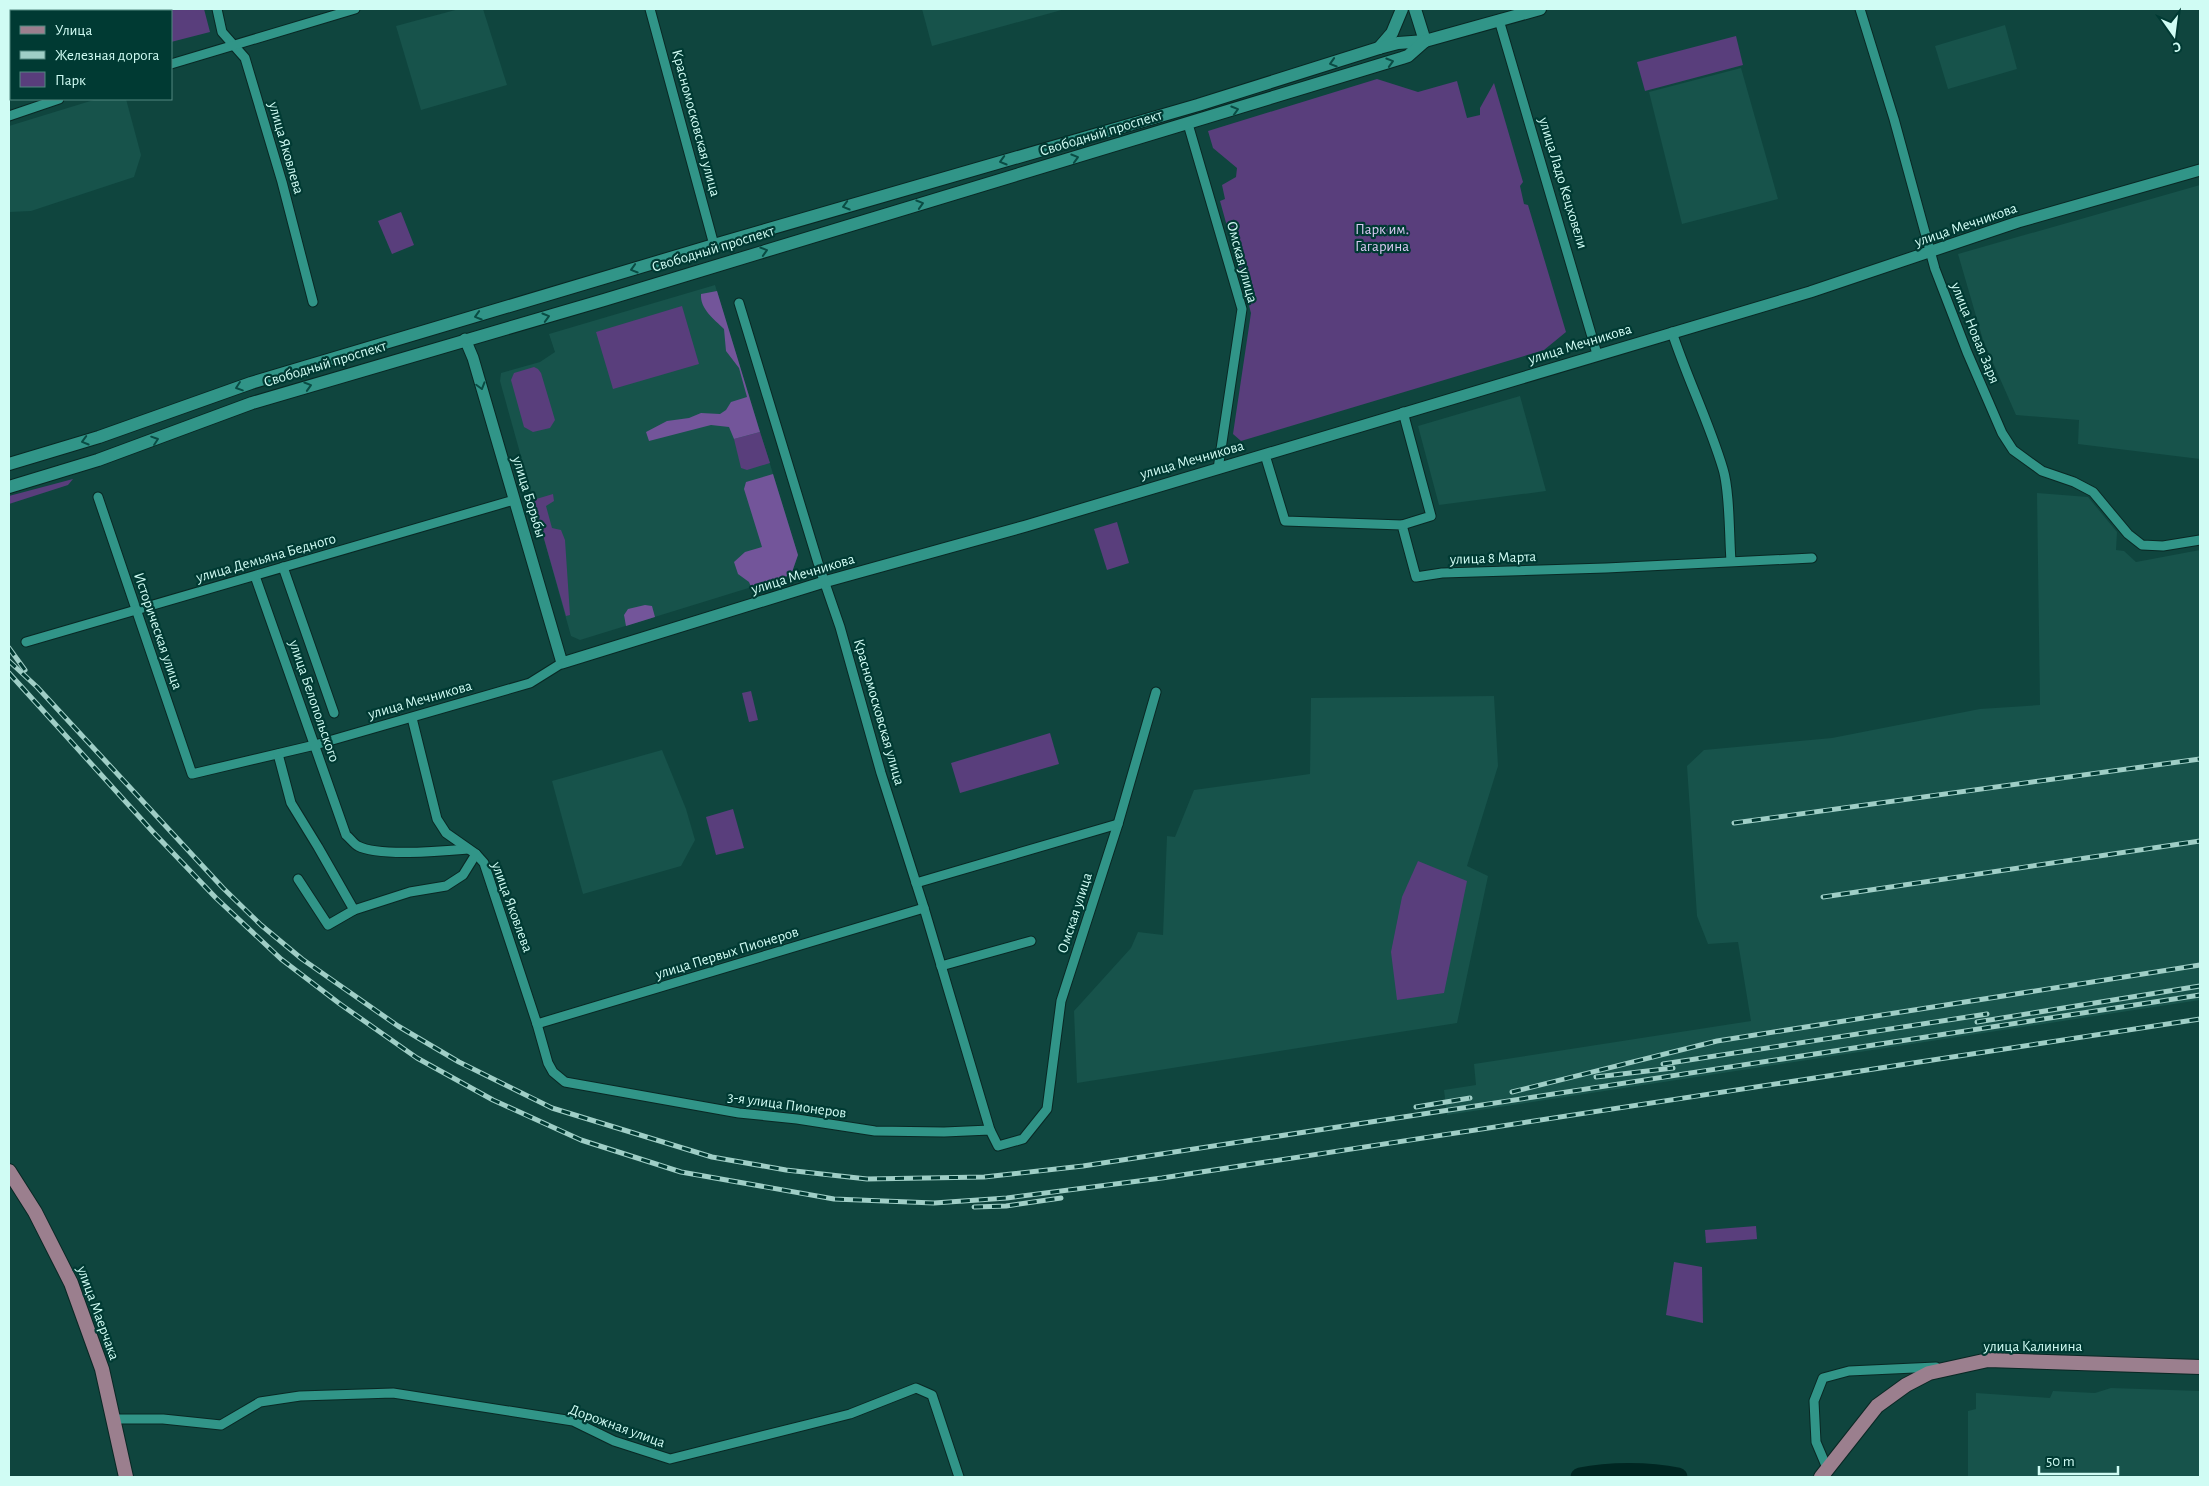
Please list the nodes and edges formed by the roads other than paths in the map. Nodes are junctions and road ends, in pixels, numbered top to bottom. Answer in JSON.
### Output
{"nodes":[{"id":1,"x":217,"y":9,"type":"edge"},
{"id":2,"x":355,"y":9,"type":"edge"},
{"id":3,"x":650,"y":9,"type":"edge"},
{"id":4,"x":1402,"y":9,"type":"edge"},
{"id":5,"x":1415,"y":9,"type":"edge"},
{"id":6,"x":1540,"y":9,"type":"edge"},
{"id":7,"x":1860,"y":9,"type":"edge"},
{"id":8,"x":1499,"y":20,"type":"junction"},
{"id":9,"x":1425,"y":41,"type":"junction"},
{"id":10,"x":236,"y":46,"type":"junction"},
{"id":11,"x":1380,"y":48,"type":"junction"},
{"id":12,"x":172,"y":64,"type":"edge"},
{"id":13,"x":56,"y":100,"type":"edge"},
{"id":14,"x":1184,"y":109,"type":"junction"},
{"id":15,"x":9,"y":116,"type":"edge"},
{"id":16,"x":1188,"y":124,"type":"junction"},
{"id":17,"x":2200,"y":170,"type":"edge"},
{"id":18,"x":714,"y":245,"type":"junction"},
{"id":19,"x":1931,"y":251,"type":"junction"},
{"id":20,"x":717,"y":265,"type":"junction"},
{"id":21,"x":313,"y":302,"type":"dead end"},
{"id":22,"x":740,"y":302,"type":"dead end"},
{"id":23,"x":1672,"y":332,"type":"junction"},
{"id":24,"x":465,"y":339,"type":"junction"},
{"id":25,"x":1598,"y":354,"type":"junction"},
{"id":26,"x":1403,"y":412,"type":"junction"},
{"id":27,"x":1265,"y":455,"type":"junction"},
{"id":28,"x":9,"y":464,"type":"edge"},
{"id":29,"x":1218,"y":469,"type":"junction"},
{"id":30,"x":9,"y":487,"type":"edge"},
{"id":31,"x":98,"y":497,"type":"dead end"},
{"id":32,"x":514,"y":500,"type":"junction"},
{"id":33,"x":1402,"y":525,"type":"junction"},
{"id":34,"x":2200,"y":540,"type":"edge"},
{"id":35,"x":1812,"y":558,"type":"dead end"},
{"id":36,"x":1731,"y":560,"type":"junction"},
{"id":37,"x":283,"y":567,"type":"junction"},
{"id":38,"x":255,"y":576,"type":"junction"},
{"id":39,"x":824,"y":582,"type":"junction"},
{"id":40,"x":136,"y":610,"type":"junction"},
{"id":41,"x":26,"y":642,"type":"dead end"},
{"id":42,"x":562,"y":663,"type":"junction"},
{"id":43,"x":1156,"y":692,"type":"dead end"},
{"id":44,"x":334,"y":713,"type":"dead end"},
{"id":45,"x":412,"y":718,"type":"junction"},
{"id":46,"x":315,"y":745,"type":"junction"},
{"id":47,"x":278,"y":754,"type":"junction"},
{"id":48,"x":192,"y":774,"type":"joint"},
{"id":49,"x":1118,"y":824,"type":"junction"},
{"id":50,"x":472,"y":851,"type":"junction"},
{"id":51,"x":298,"y":879,"type":"dead end"},
{"id":52,"x":916,"y":883,"type":"junction"},
{"id":53,"x":924,"y":908,"type":"junction"},
{"id":54,"x":354,"y":910,"type":"junction"},
{"id":55,"x":1031,"y":941,"type":"dead end"},
{"id":56,"x":941,"y":966,"type":"junction"},
{"id":57,"x":537,"y":1024,"type":"junction"},
{"id":58,"x":548,"y":1063,"type":"joint"},
{"id":59,"x":990,"y":1130,"type":"junction"},
{"id":60,"x":9,"y":1171,"type":"edge"},
{"id":61,"x":1951,"y":1366,"type":"junction"},
{"id":62,"x":2200,"y":1367,"type":"edge"},
{"id":63,"x":113,"y":1419,"type":"junction"},
{"id":64,"x":1824,"y":1473,"type":"edge"},
{"id":65,"x":126,"y":1477,"type":"edge"},
{"id":66,"x":960,"y":1477,"type":"edge"}],
"edges":[{"from":1,"to":10,"type":"street","name":"улица Яковлева"},
{"from":2,"to":10,"type":"street"},
{"from":3,"to":18,"type":"street","name":"Красномосковская улица"},
{"from":4,"to":11,"type":"main road"},
{"from":5,"to":9,"type":"main road"},
{"from":6,"to":8,"type":"main road","name":"Свободный проспект"},
{"from":7,"to":19,"type":"street","name":"улица Новая Заря"},
{"from":8,"to":9,"type":"main road","name":"Свободный проспект"},
{"from":8,"to":25,"type":"street","name":"улица Ладо Кецховели"},
{"from":9,"to":11,"type":"main road","name":"Свободный проспект"},
{"from":16,"to":9,"type":"main road","name":"Свободный проспект","one_way":true},
{"from":10,"to":12,"type":"street"},
{"from":10,"to":21,"type":"street","name":"улица Яковлева"},
{"from":11,"to":14,"type":"main road","name":"Свободный проспект","one_way":true},
{"from":13,"to":15,"type":"street"},
{"from":14,"to":16,"type":"main road"},
{"from":14,"to":18,"type":"main road","name":"Свободный проспект","one_way":true},
{"from":20,"to":16,"type":"main road","name":"Свободный проспект","one_way":true},
{"from":16,"to":29,"type":"street","name":"Омская улица"},
{"from":17,"to":19,"type":"street","name":"улица Мечникова"},
{"from":18,"to":20,"type":"main road"},
{"from":18,"to":28,"type":"main road","name":"Свободный проспект","one_way":true},
{"from":19,"to":23,"type":"street","name":"улица Мечникова"},
{"from":19,"to":34,"type":"street","name":"улица Новая Заря"},
{"from":24,"to":20,"type":"main road","name":"Свободный проспект","one_way":true},
{"from":22,"to":39,"type":"street","name":"Красномосковская улица"},
{"from":23,"to":25,"type":"street","name":"улица Мечникова"},
{"from":23,"to":36,"type":"street"},
{"from":30,"to":24,"type":"main road","name":"Свободный проспект","one_way":true},
{"from":24,"to":32,"type":"street","name":"улица Борьбы","one_way":true},
{"from":25,"to":26,"type":"street","name":"улица Мечникова"},
{"from":26,"to":27,"type":"street","name":"улица Мечникова"},
{"from":26,"to":33,"type":"street"},
{"from":27,"to":29,"type":"street","name":"улица Мечникова"},
{"from":27,"to":33,"type":"street"},
{"from":29,"to":39,"type":"street","name":"улица Мечникова"},
{"from":31,"to":40,"type":"street","name":"Историческая улица"},
{"from":32,"to":37,"type":"street","name":"улица Демьяна Бедного"},
{"from":32,"to":42,"type":"street","name":"улица Борьбы"},
{"from":33,"to":36,"type":"street","name":"улица 8 Марта"},
{"from":35,"to":36,"type":"street","name":"улица 8 Марта"},
{"from":37,"to":38,"type":"street","name":"улица Демьяна Бедного"},
{"from":37,"to":44,"type":"street"},
{"from":38,"to":40,"type":"street","name":"улица Демьяна Бедного"},
{"from":38,"to":46,"type":"street","name":"улица Белопольского"},
{"from":39,"to":42,"type":"street","name":"улица Мечникова"},
{"from":39,"to":52,"type":"street","name":"Красномосковская улица"},
{"from":40,"to":41,"type":"street","name":"улица Демьяна Бедного"},
{"from":40,"to":48,"type":"street","name":"Историческая улица"},
{"from":42,"to":45,"type":"street","name":"улица Мечникова"},
{"from":43,"to":49,"type":"street","name":"Омская улица"},
{"from":45,"to":46,"type":"street","name":"улица Мечникова"},
{"from":45,"to":50,"type":"street","name":"улица Яковлева"},
{"from":46,"to":47,"type":"street","name":"улица Мечникова"},
{"from":46,"to":50,"type":"street","name":"улица Белопольского"},
{"from":47,"to":48,"type":"street","name":"улица Мечникова"},
{"from":47,"to":54,"type":"street"},
{"from":49,"to":52,"type":"street"},
{"from":49,"to":59,"type":"street","name":"Омская улица"},
{"from":50,"to":54,"type":"street"},
{"from":50,"to":57,"type":"street","name":"улица Яковлева"},
{"from":51,"to":54,"type":"street"},
{"from":52,"to":53,"type":"street","name":"Красномосковская улица"},
{"from":53,"to":56,"type":"street","name":"Красномосковская улица"},
{"from":53,"to":57,"type":"street","name":"улица Первых Пионеров"},
{"from":55,"to":56,"type":"street"},
{"from":56,"to":59,"type":"street","name":"Красномосковская улица"},
{"from":57,"to":58,"type":"street","name":"улица Яковлева"},
{"from":58,"to":59,"type":"street","name":"3-я улица Пионеров"},
{"from":60,"to":63,"type":"main road","name":"улица Маерчака"},
{"from":61,"to":62,"type":"main road","name":"улица Калинина"},
{"from":61,"to":64,"type":"main road","name":"улица Калинина"},
{"from":61,"to":64,"type":"street"},
{"from":63,"to":65,"type":"main road","name":"улица Маерчака"},
{"from":63,"to":66,"type":"street","name":"Дорожная улица"}]}
